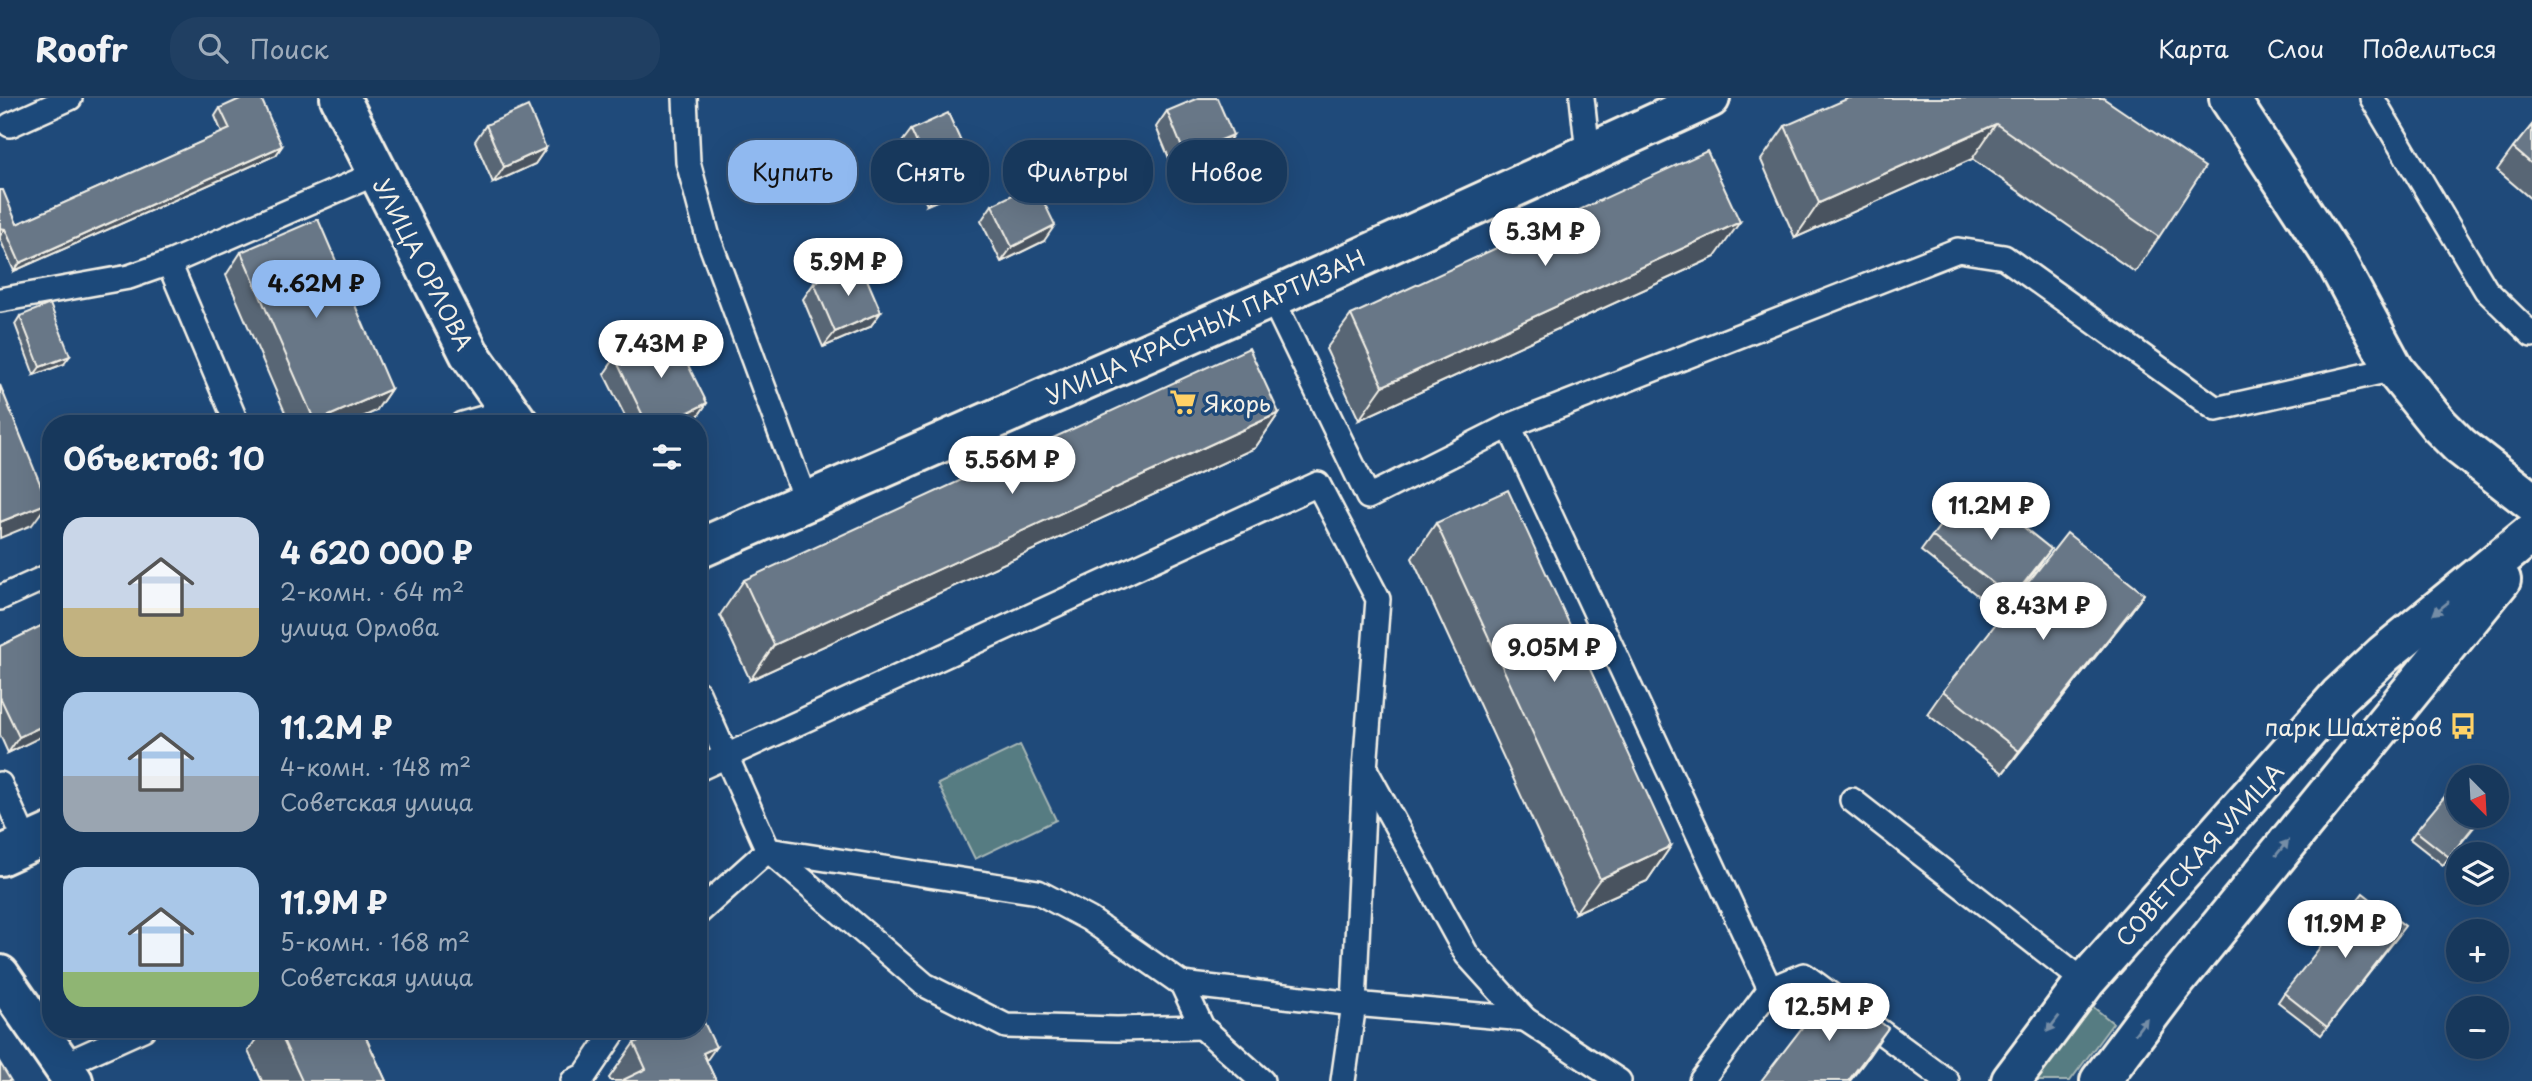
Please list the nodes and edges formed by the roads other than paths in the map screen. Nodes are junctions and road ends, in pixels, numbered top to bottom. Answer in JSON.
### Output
{"nodes":[{"id":1,"x":70,"y":98,"type":"edge"},
{"id":2,"x":340,"y":98,"type":"edge"},
{"id":3,"x":685,"y":98,"type":"edge"},
{"id":4,"x":1582,"y":98,"type":"edge"},
{"id":5,"x":1710,"y":98,"type":"edge"},
{"id":6,"x":2229,"y":98,"type":"edge"},
{"id":7,"x":2371,"y":98,"type":"edge"},
{"id":8,"x":10,"y":125,"type":"dead end"},
{"id":9,"x":1588,"y":153,"type":"junction"},
{"id":10,"x":377,"y":173,"type":"junction"},
{"id":11,"x":169,"y":262,"type":"junction"},
{"id":12,"x":1272,"y":298,"type":"junction"},
{"id":13,"x":0,"y":300,"type":"edge"},
{"id":14,"x":2532,"y":335,"type":"edge"},
{"id":15,"x":2394,"y":369,"type":"junction"},
{"id":16,"x":233,"y":415,"type":"edge"},
{"id":17,"x":514,"y":415,"type":"edge"},
{"id":18,"x":1509,"y":426,"type":"junction"},
{"id":19,"x":806,"y":502,"type":"junction"},
{"id":20,"x":2532,"y":502,"type":"edge"},
{"id":21,"x":2532,"y":533,"type":"edge"},
{"id":22,"x":2532,"y":542,"type":"edge"},
{"id":23,"x":707,"y":545,"type":"edge"},
{"id":24,"x":42,"y":579,"type":"edge"},
{"id":25,"x":0,"y":598,"type":"edge"},
{"id":26,"x":707,"y":713,"type":"edge"},
{"id":27,"x":726,"y":756,"type":"junction"},
{"id":28,"x":707,"y":765,"type":"edge"},
{"id":29,"x":1364,"y":769,"type":"junction"},
{"id":30,"x":0,"y":784,"type":"edge"},
{"id":31,"x":1852,"y":800,"type":"dead end"},
{"id":32,"x":26,"y":844,"type":"edge"},
{"id":33,"x":768,"y":850,"type":"junction"},
{"id":34,"x":707,"y":905,"type":"edge"},
{"id":35,"x":0,"y":975,"type":"edge"},
{"id":36,"x":2085,"y":982,"type":"junction"},
{"id":37,"x":1182,"y":984,"type":"junction"},
{"id":38,"x":1770,"y":989,"type":"junction"},
{"id":39,"x":1354,"y":1004,"type":"junction"},
{"id":40,"x":1525,"y":1019,"type":"junction"},
{"id":41,"x":1202,"y":1027,"type":"junction"},
{"id":42,"x":42,"y":1036,"type":"edge"},
{"id":43,"x":44,"y":1038,"type":"edge"},
{"id":44,"x":128,"y":1038,"type":"edge"},
{"id":45,"x":610,"y":1038,"type":"edge"},
{"id":46,"x":68,"y":1073,"type":"edge"},
{"id":47,"x":573,"y":1081,"type":"edge"},
{"id":48,"x":1262,"y":1081,"type":"edge"},
{"id":49,"x":1343,"y":1081,"type":"edge"},
{"id":50,"x":1619,"y":1081,"type":"edge"},
{"id":51,"x":1701,"y":1081,"type":"edge"},
{"id":52,"x":1947,"y":1081,"type":"edge"},
{"id":53,"x":2011,"y":1081,"type":"edge"},
{"id":54,"x":2100,"y":1081,"type":"edge"}],
"edges":[{"from":1,"to":8,"type":"lane"},
{"from":2,"to":10,"type":"main road","name":"УЛИЦА ОРЛОВА"},
{"from":3,"to":19,"type":"lane"},
{"from":4,"to":9,"type":"lane"},
{"from":5,"to":9,"type":"main road","name":"УЛИЦА КРАСНЫХ ПАРТИЗАН"},
{"from":6,"to":15,"type":"main road"},
{"from":7,"to":14,"type":"lane"},
{"from":9,"to":12,"type":"main road","name":"УЛИЦА КРАСНЫХ ПАРТИЗАН"},
{"from":10,"to":11,"type":"lane"},
{"from":10,"to":17,"type":"main road","name":"УЛИЦА ОРЛОВА"},
{"from":11,"to":13,"type":"lane"},
{"from":11,"to":16,"type":"lane"},
{"from":12,"to":18,"type":"lane"},
{"from":12,"to":19,"type":"main road","name":"УЛИЦА КРАСНЫХ ПАРТИЗАН"},
{"from":15,"to":18,"type":"lane"},
{"from":15,"to":20,"type":"main road"},
{"from":18,"to":38,"type":"lane"},
{"from":19,"to":23,"type":"main road","name":"УЛИЦА КРАСНЫХ ПАРТИЗАН"},
{"from":21,"to":36,"type":"main road","name":"СОВЕТСКАЯ УЛИЦА","one_way":true},
{"from":54,"to":22,"type":"main road","one_way":true},
{"from":24,"to":25,"type":"lane"},
{"from":26,"to":27,"type":"lane"},
{"from":27,"to":28,"type":"lane"},
{"from":27,"to":29,"type":"lane"},
{"from":27,"to":33,"type":"lane"},
{"from":29,"to":39,"type":"lane"},
{"from":29,"to":40,"type":"lane"},
{"from":30,"to":32,"type":"lane"},
{"from":31,"to":36,"type":"lane"},
{"from":33,"to":34,"type":"lane"},
{"from":33,"to":37,"type":"lane"},
{"from":33,"to":41,"type":"lane"},
{"from":35,"to":42,"type":"main road"},
{"from":36,"to":53,"type":"main road","name":"СОВЕТСКАЯ УЛИЦА","one_way":true},
{"from":37,"to":39,"type":"lane"},
{"from":37,"to":41,"type":"lane"},
{"from":38,"to":51,"type":"lane"},
{"from":38,"to":52,"type":"lane"},
{"from":39,"to":40,"type":"lane"},
{"from":39,"to":49,"type":"lane"},
{"from":40,"to":50,"type":"lane"},
{"from":41,"to":48,"type":"lane"},
{"from":43,"to":46,"type":"main road"},
{"from":44,"to":46,"type":"lane"},
{"from":45,"to":47,"type":"lane"}]}
